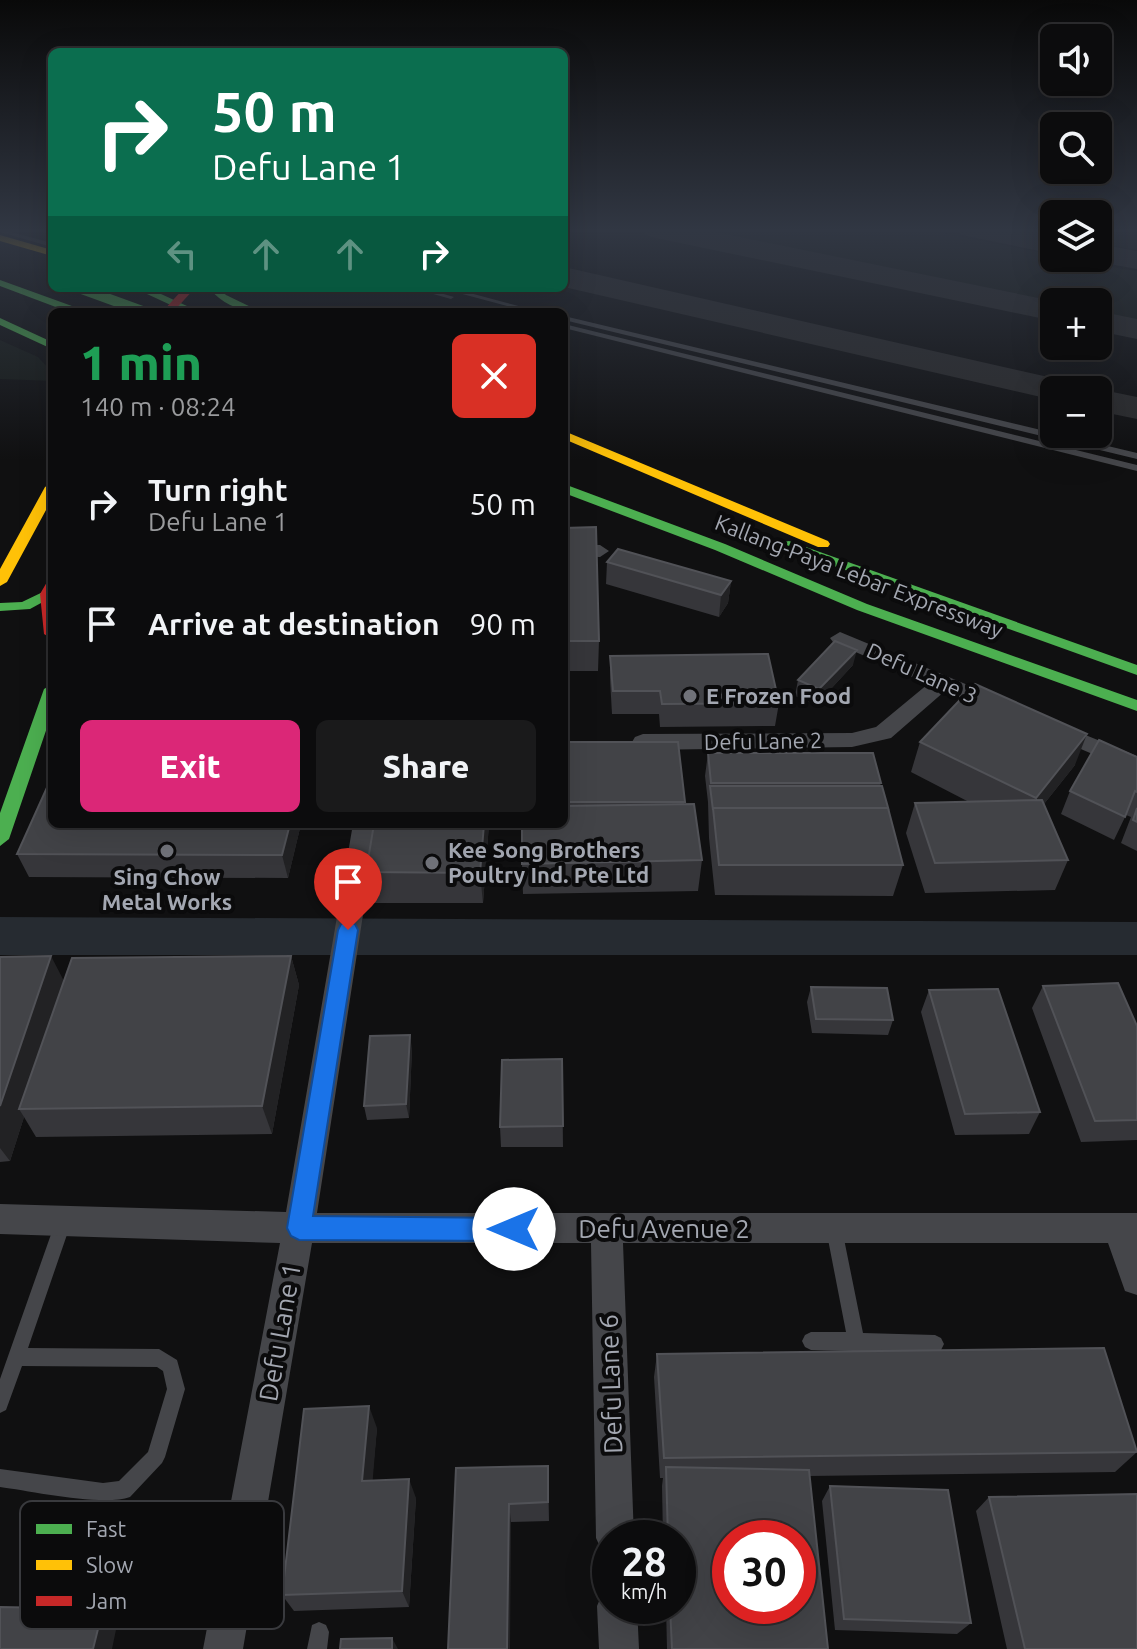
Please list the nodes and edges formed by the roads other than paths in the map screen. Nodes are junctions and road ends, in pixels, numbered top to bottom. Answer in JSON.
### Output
{"nodes":[{"id":1,"x":0,"y":319,"type":"edge"},
{"id":2,"x":568,"y":319,"type":"edge"},
{"id":3,"x":589,"y":324,"type":"junction"},
{"id":4,"x":568,"y":327,"type":"edge"},
{"id":5,"x":578,"y":330,"type":"junction"},
{"id":6,"x":48,"y":333,"type":"edge"},
{"id":7,"x":48,"y":344,"type":"edge"},
{"id":8,"x":865,"y":390,"type":"junction"},
{"id":9,"x":856,"y":399,"type":"junction"},
{"id":10,"x":568,"y":437,"type":"edge"},
{"id":11,"x":1137,"y":456,"type":"edge"},
{"id":12,"x":1137,"y":468,"type":"edge"},
{"id":13,"x":568,"y":490,"type":"edge"},
{"id":14,"x":48,"y":494,"type":"edge"},
{"id":15,"x":697,"y":511,"type":"dead end"},
{"id":16,"x":568,"y":550,"type":"edge"},
{"id":17,"x":600,"y":551,"type":"edge"},
{"id":18,"x":721,"y":567,"type":"dead end"},
{"id":19,"x":0,"y":582,"type":"edge"},
{"id":20,"x":48,"y":592,"type":"edge"},
{"id":21,"x":933,"y":598,"type":"junction"},
{"id":22,"x":0,"y":607,"type":"edge"},
{"id":23,"x":862,"y":607,"type":"junction"},
{"id":24,"x":840,"y":638,"type":"dead end"},
{"id":25,"x":1137,"y":670,"type":"edge"},
{"id":26,"x":942,"y":683,"type":"junction"},
{"id":27,"x":48,"y":701,"type":"edge"},
{"id":28,"x":1137,"y":706,"type":"edge"},
{"id":29,"x":1011,"y":712,"type":"edge"},
{"id":30,"x":1039,"y":724,"type":"edge"},
{"id":31,"x":623,"y":743,"type":"edge"},
{"id":32,"x":1137,"y":765,"type":"edge"},
{"id":33,"x":364,"y":828,"type":"edge"},
{"id":34,"x":0,"y":839,"type":"edge"},
{"id":35,"x":0,"y":1219,"type":"edge"},
{"id":36,"x":64,"y":1220,"type":"junction"},
{"id":37,"x":299,"y":1228,"type":"junction"},
{"id":38,"x":1128,"y":1228,"type":"edge"},
{"id":39,"x":834,"y":1229,"type":"junction"},
{"id":40,"x":607,"y":1230,"type":"junction"},
{"id":41,"x":1137,"y":1279,"type":"edge"},
{"id":42,"x":811,"y":1341,"type":"dead end"},
{"id":43,"x":856,"y":1341,"type":"junction"},
{"id":44,"x":935,"y":1344,"type":"dead end"},
{"id":45,"x":16,"y":1357,"type":"junction"},
{"id":46,"x":0,"y":1404,"type":"edge"},
{"id":47,"x":0,"y":1478,"type":"edge"},
{"id":48,"x":250,"y":1501,"type":"edge"},
{"id":49,"x":615,"y":1520,"type":"edge"},
{"id":50,"x":618,"y":1624,"type":"edge"},
{"id":51,"x":227,"y":1629,"type":"edge"},
{"id":52,"x":223,"y":1649,"type":"edge"},
{"id":53,"x":619,"y":1649,"type":"edge"}],
"edges":[{"from":1,"to":6,"type":"main road"},
{"from":1,"to":7,"type":"main road"},
{"from":2,"to":3,"type":"lane"},
{"from":3,"to":5,"type":"lane"},
{"from":3,"to":8,"type":"lane"},
{"from":4,"to":5,"type":"lane"},
{"from":5,"to":9,"type":"lane"},
{"from":8,"to":9,"type":"lane"},
{"from":8,"to":11,"type":"lane"},
{"from":9,"to":12,"type":"lane"},
{"from":10,"to":21,"type":"main road"},
{"from":13,"to":23,"type":"main road","name":"Kallang-Paya Lebar Expressway"},
{"from":14,"to":19,"type":"main road"},
{"from":15,"to":21,"type":"main road","name":"Kallang-Paya Lebar Expressway"},
{"from":16,"to":17,"type":"street"},
{"from":18,"to":23,"type":"main road"},
{"from":20,"to":22,"type":"main road"},
{"from":21,"to":25,"type":"main road","name":"Kallang-Paya Lebar Expressway"},
{"from":23,"to":28,"type":"main road","name":"Kallang-Paya Lebar Expressway"},
{"from":24,"to":26,"type":"street","name":"Defu Lane 3"},
{"from":26,"to":29,"type":"street","name":"Defu Lane 3"},
{"from":26,"to":31,"type":"street","name":"Defu Lane 2"},
{"from":27,"to":34,"type":"main road"},
{"from":30,"to":32,"type":"street"},
{"from":33,"to":37,"type":"street","name":"Defu Lane 1"},
{"from":35,"to":36,"type":"street","name":"Defu Avenue 2"},
{"from":36,"to":37,"type":"street","name":"Defu Avenue 2"},
{"from":36,"to":45,"type":"lane"},
{"from":37,"to":40,"type":"street","name":"Defu Avenue 2"},
{"from":37,"to":48,"type":"street","name":"Defu Lane 1"},
{"from":38,"to":39,"type":"street","name":"Defu Avenue 2"},
{"from":38,"to":41,"type":"street"},
{"from":39,"to":40,"type":"street","name":"Defu Avenue 2"},
{"from":39,"to":43,"type":"lane"},
{"from":40,"to":49,"type":"street","name":"Defu Lane 6"},
{"from":42,"to":43,"type":"lane"},
{"from":43,"to":44,"type":"lane"},
{"from":45,"to":46,"type":"lane"},
{"from":45,"to":47,"type":"lane"},
{"from":50,"to":53,"type":"street"},
{"from":51,"to":52,"type":"street","name":"Defu Lane 1"}]}
